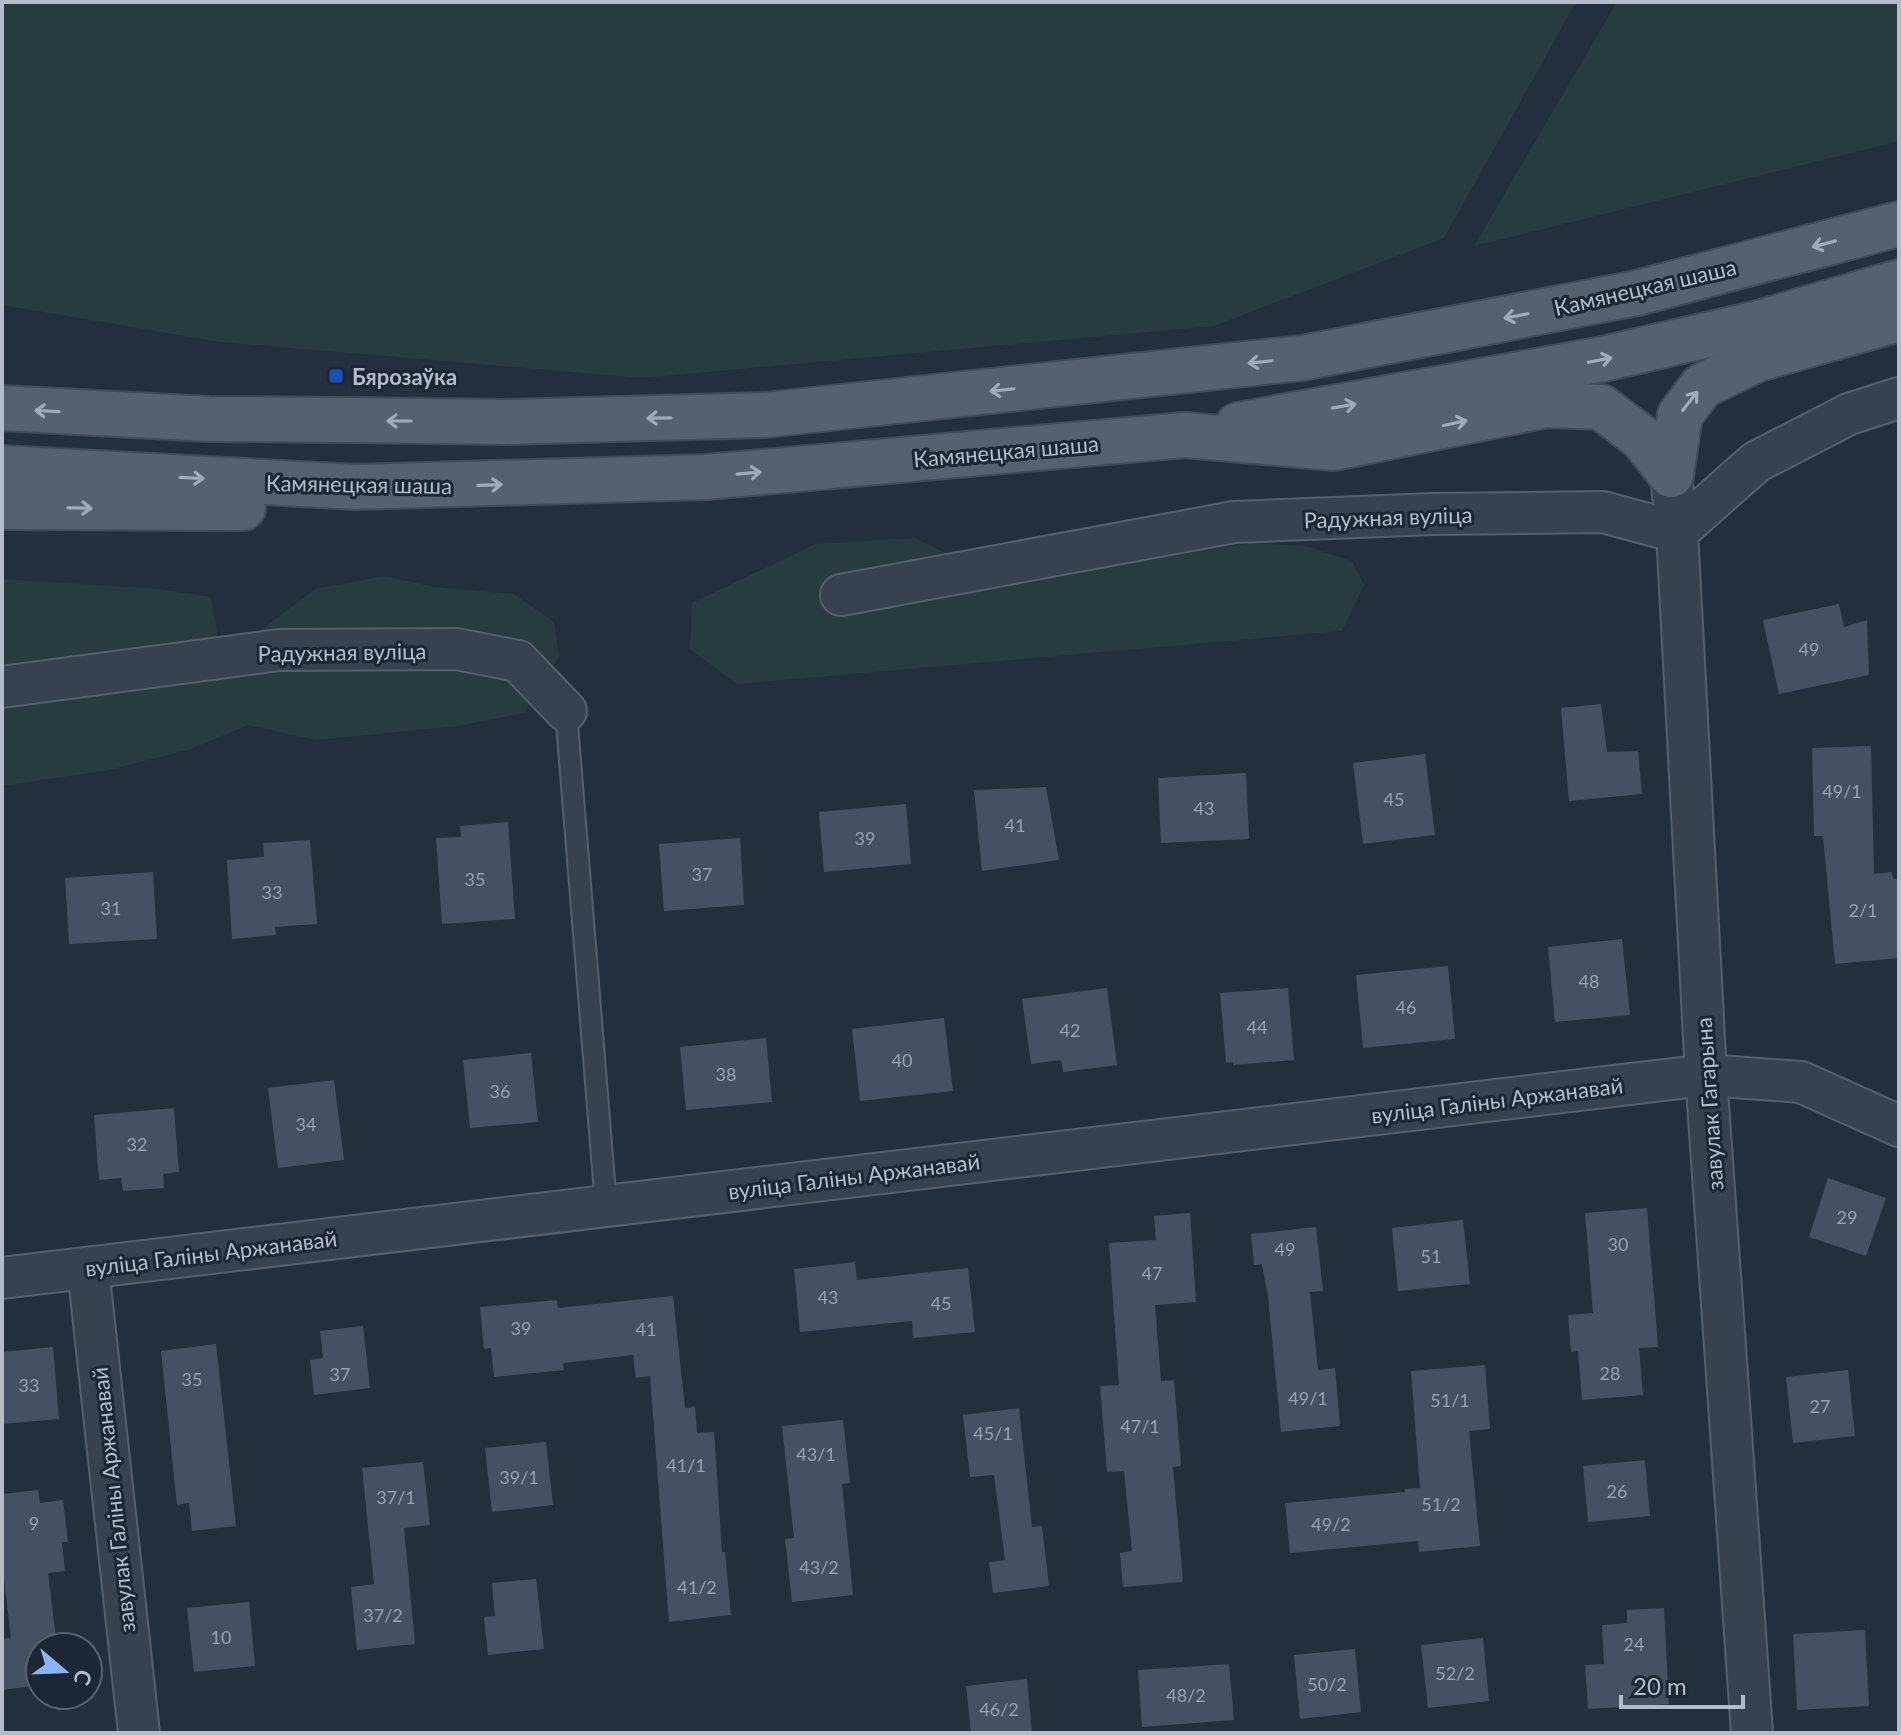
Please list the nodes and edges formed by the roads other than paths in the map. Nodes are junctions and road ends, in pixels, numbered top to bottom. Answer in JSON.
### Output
{"nodes":[{"id":1,"x":1899,"y":224,"type":"edge"},
{"id":2,"x":1899,"y":282,"type":"edge"},
{"id":3,"x":1899,"y":319,"type":"edge"},
{"id":4,"x":2,"y":378,"type":"edge"},
{"id":5,"x":1899,"y":398,"type":"edge"},
{"id":6,"x":2,"y":408,"type":"edge"},
{"id":7,"x":209,"y":419,"type":"junction"},
{"id":8,"x":1185,"y":435,"type":"junction"},
{"id":9,"x":2,"y":468,"type":"edge"},
{"id":10,"x":1671,"y":475,"type":"junction"},
{"id":11,"x":356,"y":487,"type":"junction"},
{"id":12,"x":2,"y":507,"type":"edge"},
{"id":13,"x":1677,"y":532,"type":"junction"},
{"id":14,"x":841,"y":595,"type":"dead end"},
{"id":15,"x":2,"y":687,"type":"edge"},
{"id":16,"x":566,"y":711,"type":"joint"},
{"id":17,"x":1706,"y":1075,"type":"junction"},
{"id":18,"x":1899,"y":1126,"type":"edge"},
{"id":19,"x":606,"y":1206,"type":"junction"},
{"id":20,"x":88,"y":1268,"type":"junction"},
{"id":21,"x":2,"y":1278,"type":"edge"},
{"id":22,"x":139,"y":1733,"type":"edge"},
{"id":23,"x":1752,"y":1733,"type":"edge"}],
"edges":[{"from":1,"to":7,"type":"main road","name":"Камянецкая шаша","one_way":true},
{"from":8,"to":2,"type":"main road","one_way":true},
{"from":10,"to":3,"type":"main road","one_way":true},
{"from":4,"to":7,"type":"main road"},
{"from":5,"to":13,"type":"street"},
{"from":7,"to":6,"type":"main road","name":"Камянецкая шаша","one_way":true},
{"from":8,"to":10,"type":"main road","name":"Камянецкая шаша","one_way":true},
{"from":11,"to":8,"type":"main road","name":"Камянецкая шаша","one_way":true},
{"from":9,"to":11,"type":"main road","name":"Камянецкая шаша","one_way":true},
{"from":10,"to":13,"type":"street","name":"завулак Гагарына"},
{"from":12,"to":11,"type":"main road","one_way":true},
{"from":13,"to":14,"type":"street","name":"Радужная вуліца"},
{"from":13,"to":17,"type":"street","name":"завулак Гагарына"},
{"from":15,"to":16,"type":"street","name":"Радужная вуліца"},
{"from":16,"to":19,"type":"lane"},
{"from":17,"to":18,"type":"street","name":"вуліца Галіны Аржанавай"},
{"from":17,"to":19,"type":"street","name":"вуліца Галіны Аржанавай"},
{"from":17,"to":23,"type":"street","name":"завулак Гагарына"},
{"from":19,"to":20,"type":"street","name":"вуліца Галіны Аржанавай"},
{"from":20,"to":21,"type":"street","name":"вуліца Галіны Аржанавай"},
{"from":20,"to":22,"type":"street","name":"завулак Галіны Аржанавай"}]}
